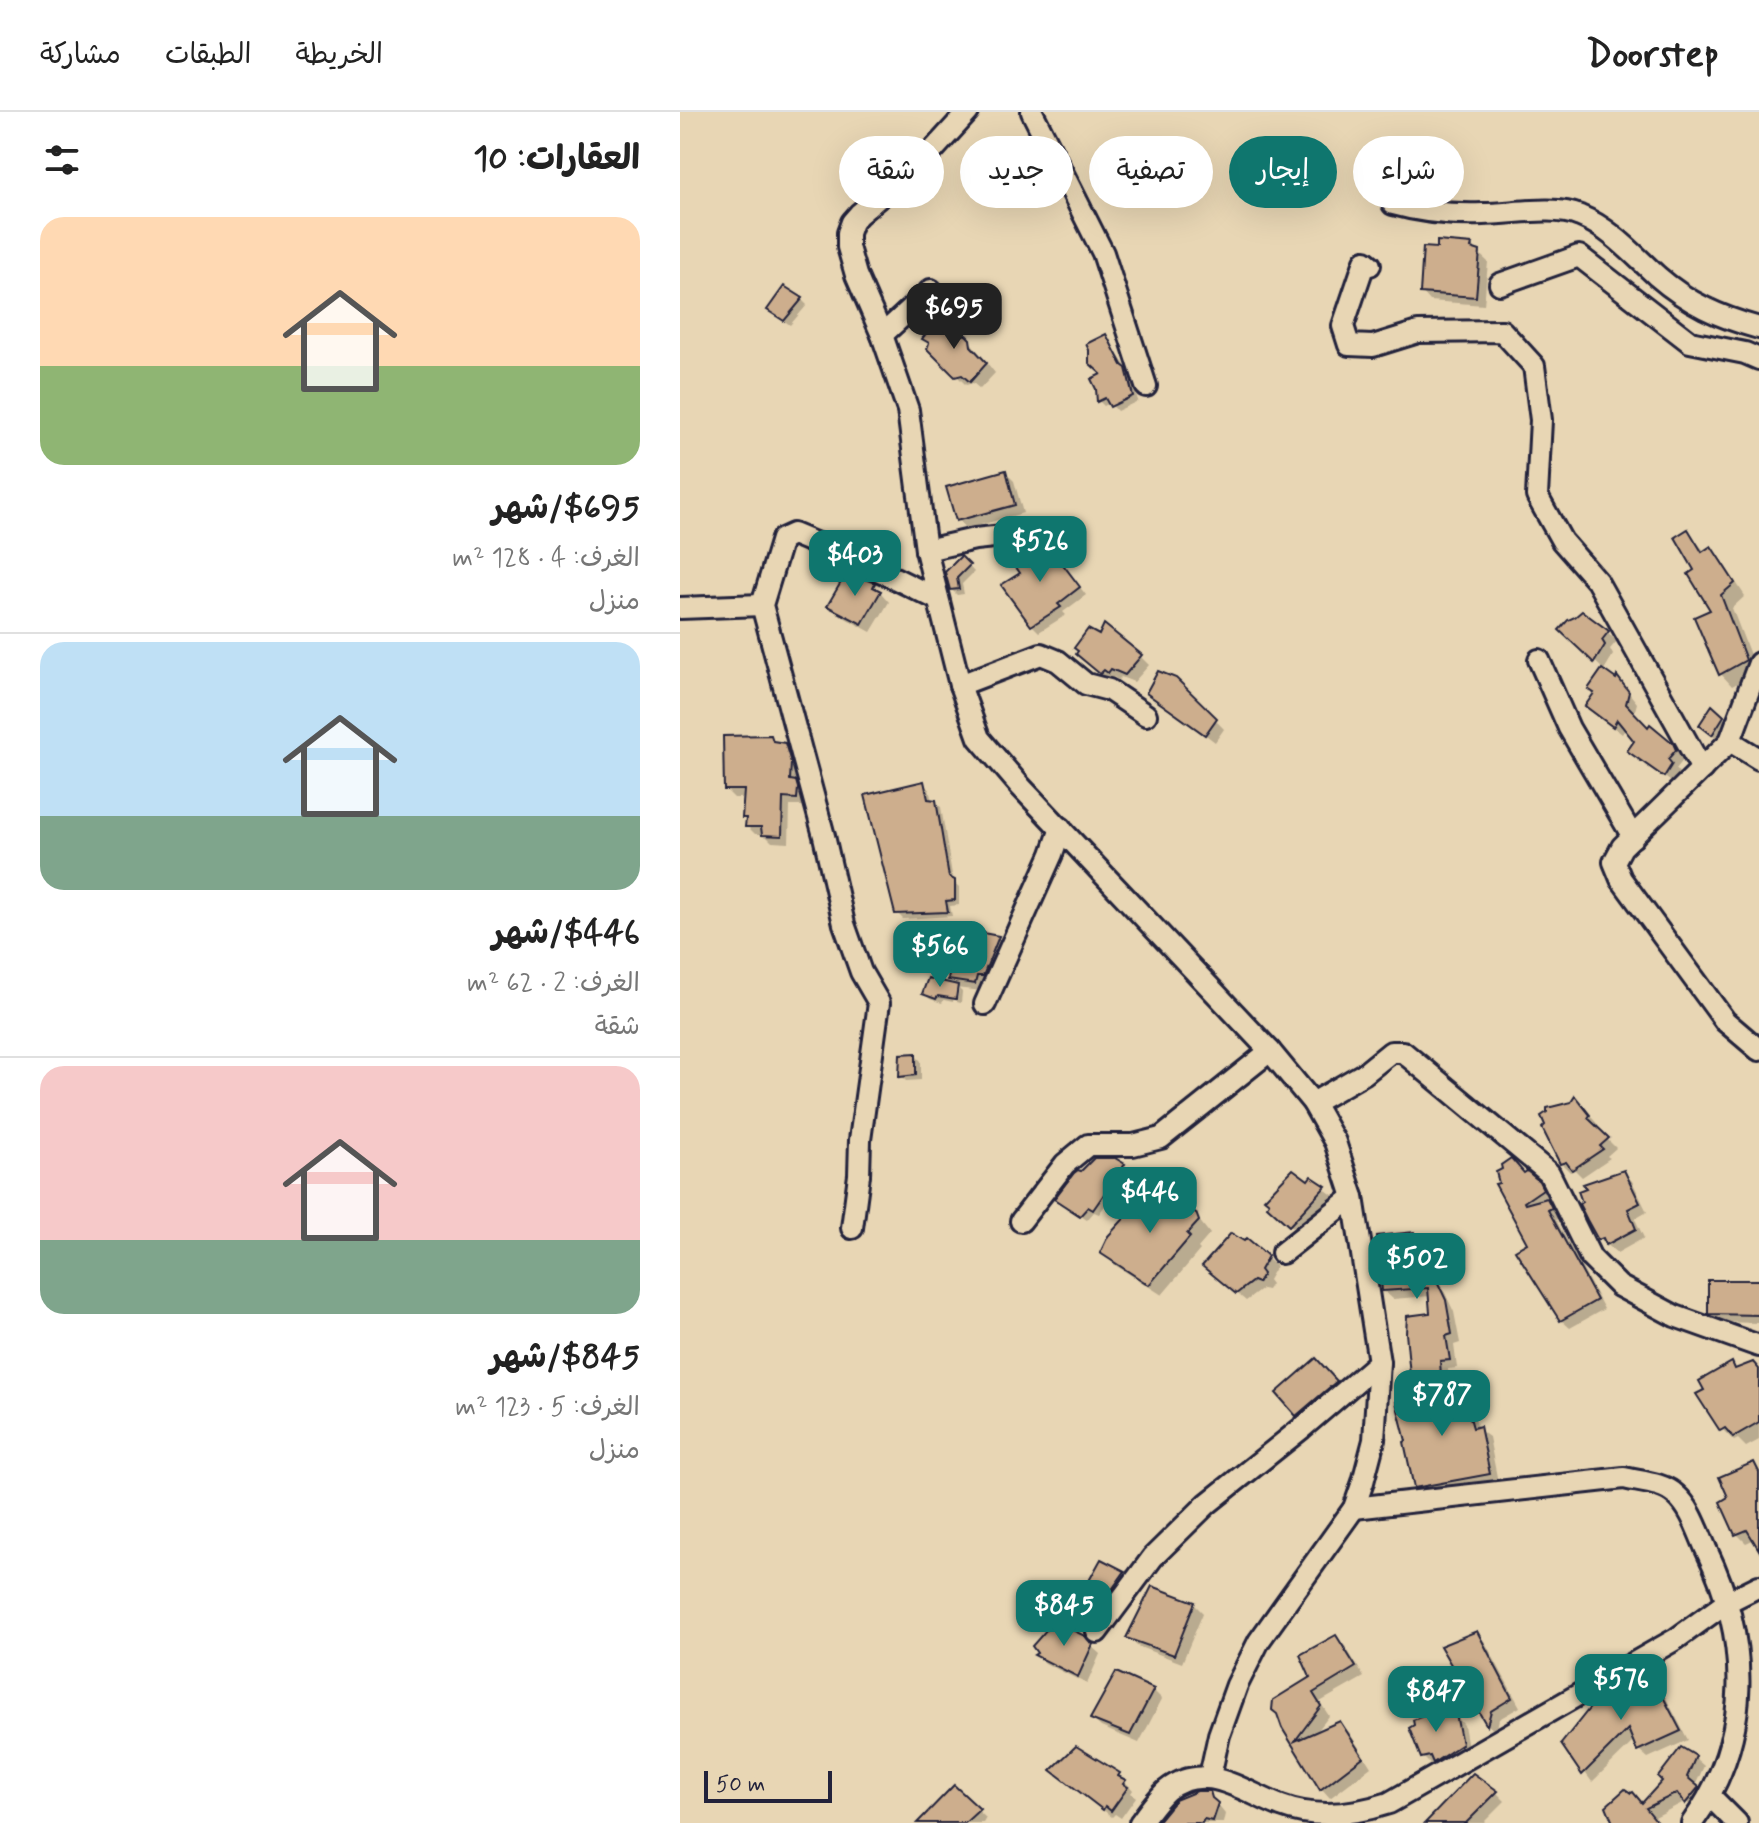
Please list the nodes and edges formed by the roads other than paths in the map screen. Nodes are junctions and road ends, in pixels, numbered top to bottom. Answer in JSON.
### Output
{"nodes":[{"id":1,"x":968,"y":112,"type":"edge"},
{"id":2,"x":1032,"y":112,"type":"edge"},
{"id":3,"x":1407,"y":208,"type":"edge"},
{"id":4,"x":1370,"y":265,"type":"dead end"},
{"id":5,"x":1500,"y":284,"type":"dead end"},
{"id":6,"x":931,"y":290,"type":"dead end"},
{"id":7,"x":1759,"y":328,"type":"edge"},
{"id":8,"x":882,"y":335,"type":"junction"},
{"id":9,"x":1759,"y":359,"type":"edge"},
{"id":10,"x":1146,"y":386,"type":"dead end"},
{"id":11,"x":1068,"y":538,"type":"dead end"},
{"id":12,"x":926,"y":550,"type":"junction"},
{"id":13,"x":937,"y":599,"type":"junction"},
{"id":14,"x":762,"y":605,"type":"junction"},
{"id":15,"x":680,"y":608,"type":"edge"},
{"id":16,"x":1539,"y":660,"type":"dead end"},
{"id":17,"x":1759,"y":663,"type":"edge"},
{"id":18,"x":960,"y":685,"type":"junction"},
{"id":19,"x":1146,"y":715,"type":"dead end"},
{"id":20,"x":1730,"y":741,"type":"junction"},
{"id":21,"x":1759,"y":759,"type":"edge"},
{"id":22,"x":1702,"y":769,"type":"junction"},
{"id":23,"x":1061,"y":828,"type":"junction"},
{"id":24,"x":1633,"y":837,"type":"junction"},
{"id":25,"x":985,"y":1004,"type":"dead end"},
{"id":26,"x":1759,"y":1050,"type":"edge"},
{"id":27,"x":1270,"y":1051,"type":"junction"},
{"id":28,"x":1313,"y":1103,"type":"junction"},
{"id":29,"x":1353,"y":1197,"type":"junction"},
{"id":30,"x":1021,"y":1221,"type":"dead end"},
{"id":31,"x":852,"y":1228,"type":"dead end"},
{"id":32,"x":1282,"y":1253,"type":"dead end"},
{"id":33,"x":1759,"y":1346,"type":"edge"},
{"id":34,"x":1379,"y":1362,"type":"junction"},
{"id":35,"x":1354,"y":1508,"type":"junction"},
{"id":36,"x":1759,"y":1586,"type":"edge"},
{"id":37,"x":1727,"y":1602,"type":"junction"},
{"id":38,"x":1097,"y":1632,"type":"dead end"},
{"id":39,"x":1210,"y":1776,"type":"junction"},
{"id":40,"x":1711,"y":1797,"type":"junction"},
{"id":41,"x":1387,"y":1813,"type":"edge"},
{"id":42,"x":1140,"y":1823,"type":"edge"},
{"id":43,"x":1692,"y":1823,"type":"edge"},
{"id":44,"x":1737,"y":1823,"type":"edge"}],
"edges":[{"from":1,"to":8,"type":"street"},
{"from":2,"to":10,"type":"street"},
{"from":3,"to":7,"type":"street"},
{"from":4,"to":22,"type":"street"},
{"from":5,"to":9,"type":"street"},
{"from":6,"to":8,"type":"street"},
{"from":8,"to":12,"type":"street"},
{"from":11,"to":12,"type":"street"},
{"from":12,"to":13,"type":"street"},
{"from":13,"to":14,"type":"street"},
{"from":13,"to":18,"type":"street"},
{"from":14,"to":15,"type":"street"},
{"from":14,"to":31,"type":"street"},
{"from":16,"to":24,"type":"street"},
{"from":17,"to":20,"type":"street"},
{"from":18,"to":19,"type":"street"},
{"from":18,"to":23,"type":"street"},
{"from":20,"to":21,"type":"street"},
{"from":20,"to":22,"type":"street"},
{"from":22,"to":24,"type":"street"},
{"from":23,"to":25,"type":"street"},
{"from":23,"to":27,"type":"street"},
{"from":24,"to":26,"type":"street"},
{"from":27,"to":28,"type":"street"},
{"from":27,"to":30,"type":"street"},
{"from":28,"to":29,"type":"street"},
{"from":28,"to":33,"type":"street"},
{"from":29,"to":32,"type":"street"},
{"from":29,"to":34,"type":"street"},
{"from":34,"to":35,"type":"street"},
{"from":34,"to":38,"type":"street"},
{"from":35,"to":37,"type":"street"},
{"from":35,"to":39,"type":"street"},
{"from":36,"to":37,"type":"street"},
{"from":37,"to":40,"type":"street"},
{"from":37,"to":41,"type":"street"},
{"from":39,"to":41,"type":"street"},
{"from":39,"to":42,"type":"street"},
{"from":40,"to":43,"type":"street"},
{"from":40,"to":44,"type":"street"}]}
